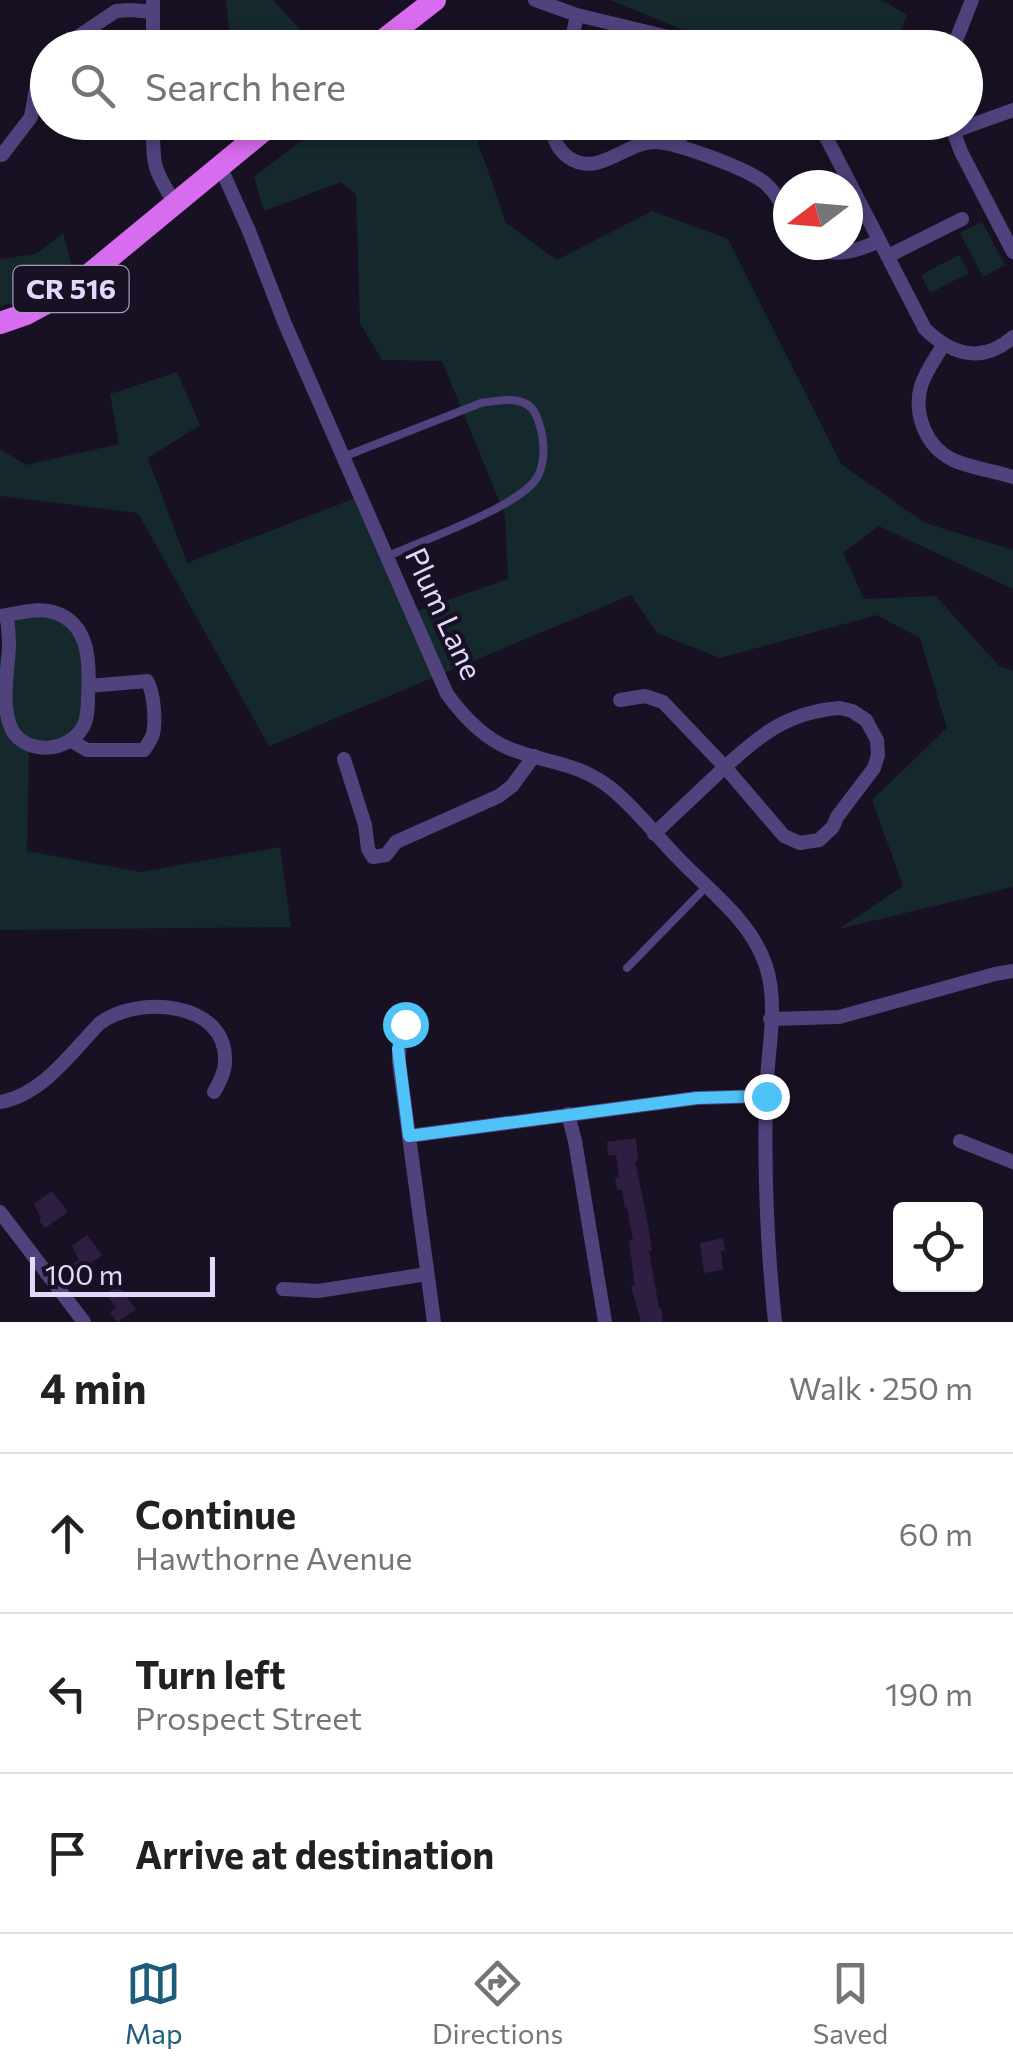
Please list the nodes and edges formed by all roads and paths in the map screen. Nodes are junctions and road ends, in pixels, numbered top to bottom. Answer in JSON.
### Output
{"nodes":[{"id":1,"x":435,"y":0,"type":"edge"},
{"id":2,"x":535,"y":0,"type":"edge"},
{"id":3,"x":972,"y":0,"type":"edge"},
{"id":4,"x":153,"y":6,"type":"edge"},
{"id":5,"x":577,"y":15,"type":"junction"},
{"id":6,"x":88,"y":30,"type":"edge"},
{"id":7,"x":396,"y":30,"type":"edge"},
{"id":8,"x":574,"y":30,"type":"edge"},
{"id":9,"x":641,"y":30,"type":"edge"},
{"id":10,"x":960,"y":30,"type":"edge"},
{"id":11,"x":1013,"y":110,"type":"edge"},
{"id":12,"x":30,"y":118,"type":"edge"},
{"id":13,"x":983,"y":118,"type":"edge"},
{"id":14,"x":153,"y":140,"type":"edge"},
{"id":15,"x":252,"y":140,"type":"edge"},
{"id":16,"x":555,"y":140,"type":"edge"},
{"id":17,"x":679,"y":140,"type":"edge"},
{"id":18,"x":827,"y":140,"type":"edge"},
{"id":19,"x":957,"y":140,"type":"edge"},
{"id":20,"x":677,"y":146,"type":"junction"},
{"id":21,"x":2,"y":155,"type":"dead end"},
{"id":22,"x":220,"y":166,"type":"junction"},
{"id":23,"x":773,"y":192,"type":"edge"},
{"id":24,"x":175,"y":203,"type":"junction"},
{"id":25,"x":962,"y":219,"type":"dead end"},
{"id":26,"x":879,"y":241,"type":"junction"},
{"id":27,"x":863,"y":248,"type":"edge"},
{"id":28,"x":1013,"y":252,"type":"edge"},
{"id":29,"x":888,"y":256,"type":"junction"},
{"id":30,"x":0,"y":323,"type":"edge"},
{"id":31,"x":1013,"y":337,"type":"edge"},
{"id":32,"x":944,"y":345,"type":"junction"},
{"id":33,"x":342,"y":457,"type":"junction"},
{"id":34,"x":1013,"y":477,"type":"edge"},
{"id":35,"x":386,"y":557,"type":"junction"},
{"id":36,"x":4,"y":616,"type":"edge"},
{"id":37,"x":89,"y":686,"type":"junction"},
{"id":38,"x":620,"y":700,"type":"dead end"},
{"id":39,"x":70,"y":740,"type":"junction"},
{"id":40,"x":534,"y":756,"type":"junction"},
{"id":41,"x":344,"y":759,"type":"dead end"},
{"id":42,"x":725,"y":767,"type":"junction"},
{"id":43,"x":654,"y":834,"type":"junction"},
{"id":44,"x":706,"y":887,"type":"junction"},
{"id":45,"x":627,"y":968,"type":"dead end"},
{"id":46,"x":1013,"y":971,"type":"edge"},
{"id":47,"x":414,"y":1011,"type":"dead end"},
{"id":48,"x":770,"y":1020,"type":"junction"},
{"id":49,"x":214,"y":1092,"type":"dead end"},
{"id":50,"x":766,"y":1096,"type":"junction"},
{"id":51,"x":0,"y":1102,"type":"edge"},
{"id":52,"x":568,"y":1114,"type":"junction"},
{"id":53,"x":409,"y":1136,"type":"junction"},
{"id":54,"x":960,"y":1141,"type":"dead end"},
{"id":55,"x":1013,"y":1162,"type":"edge"},
{"id":56,"x":0,"y":1212,"type":"edge"},
{"id":57,"x":427,"y":1274,"type":"junction"},
{"id":58,"x":283,"y":1289,"type":"dead end"},
{"id":59,"x":84,"y":1322,"type":"edge"},
{"id":60,"x":434,"y":1322,"type":"edge"},
{"id":61,"x":605,"y":1322,"type":"edge"},
{"id":62,"x":775,"y":1322,"type":"edge"}],
"edges":[{"from":1,"to":7,"type":"main road"},
{"from":2,"to":5,"type":"street"},
{"from":3,"to":10,"type":"street"},
{"from":4,"to":6,"type":"street"},
{"from":5,"to":8,"type":"street"},
{"from":5,"to":9,"type":"street"},
{"from":11,"to":13,"type":"street"},
{"from":12,"to":21,"type":"street"},
{"from":14,"to":24,"type":"street"},
{"from":15,"to":22,"type":"main road","number":"CR 516"},
{"from":16,"to":20,"type":"street"},
{"from":17,"to":20,"type":"street"},
{"from":18,"to":26,"type":"street"},
{"from":19,"to":28,"type":"street"},
{"from":20,"to":23,"type":"street"},
{"from":22,"to":24,"type":"main road","number":"CR 516"},
{"from":22,"to":33,"type":"street","name":"Plum Lane"},
{"from":24,"to":30,"type":"main road","number":"CR 516"},
{"from":25,"to":29,"type":"street"},
{"from":26,"to":27,"type":"street"},
{"from":26,"to":29,"type":"street"},
{"from":29,"to":32,"type":"street"},
{"from":31,"to":32,"type":"street"},
{"from":32,"to":34,"type":"street"},
{"from":33,"to":35,"type":"street","name":"Plum Lane"},
{"from":33,"to":35,"type":"lane"},
{"from":35,"to":40,"type":"street","name":"Plum Lane"},
{"from":36,"to":37,"type":"street"},
{"from":36,"to":39,"type":"street"},
{"from":37,"to":39,"type":"street"},
{"from":37,"to":39,"type":"street"},
{"from":38,"to":42,"type":"street"},
{"from":40,"to":41,"type":"street"},
{"from":40,"to":43,"type":"street","name":"Plum Lane"},
{"from":42,"to":42,"type":"street"},
{"from":42,"to":43,"type":"street"},
{"from":43,"to":44,"type":"street","name":"Plum Lane"},
{"from":44,"to":45,"type":"lane"},
{"from":44,"to":48,"type":"street","name":"Plum Lane"},
{"from":46,"to":48,"type":"street"},
{"from":47,"to":53,"type":"street"},
{"from":48,"to":50,"type":"street","name":"Plum Lane"},
{"from":49,"to":51,"type":"street"},
{"from":50,"to":52,"type":"street"},
{"from":50,"to":62,"type":"street","name":"Plum Lane"},
{"from":52,"to":53,"type":"street"},
{"from":52,"to":61,"type":"street"},
{"from":53,"to":57,"type":"street"},
{"from":54,"to":55,"type":"street"},
{"from":56,"to":59,"type":"street"},
{"from":57,"to":58,"type":"street"},
{"from":57,"to":60,"type":"street"}]}
